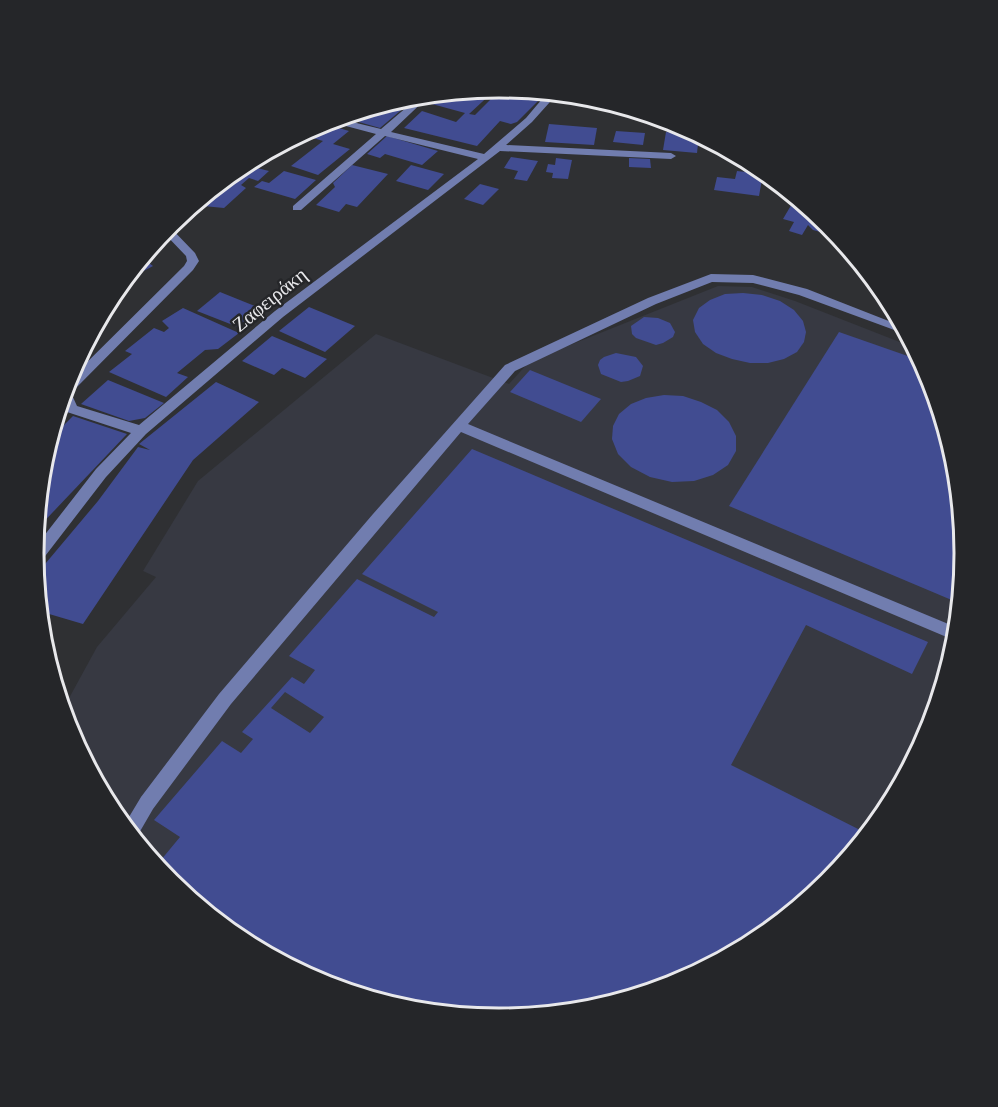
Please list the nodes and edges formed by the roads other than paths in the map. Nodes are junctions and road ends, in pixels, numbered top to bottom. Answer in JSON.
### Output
{"nodes":[{"id":1,"x":546,"y":101,"type":"edge"},
{"id":2,"x":412,"y":107,"type":"edge"},
{"id":3,"x":348,"y":124,"type":"edge"},
{"id":4,"x":382,"y":132,"type":"junction"},
{"id":5,"x":498,"y":148,"type":"junction"},
{"id":6,"x":671,"y":156,"type":"dead end"},
{"id":7,"x":486,"y":158,"type":"junction"},
{"id":8,"x":297,"y":208,"type":"dead end"},
{"id":9,"x":173,"y":235,"type":"edge"},
{"id":10,"x":894,"y":327,"type":"edge"},
{"id":11,"x":78,"y":379,"type":"edge"},
{"id":12,"x":69,"y":406,"type":"edge"},
{"id":13,"x":460,"y":426,"type":"junction"},
{"id":14,"x":141,"y":431,"type":"junction"},
{"id":15,"x":44,"y":547,"type":"edge"},
{"id":16,"x":948,"y":630,"type":"edge"},
{"id":17,"x":134,"y":826,"type":"edge"}],
"edges":[{"from":1,"to":5,"type":"street","name":"Ζαφειράκη"},
{"from":2,"to":4,"type":"street"},
{"from":3,"to":4,"type":"street"},
{"from":4,"to":7,"type":"street"},
{"from":4,"to":8,"type":"street"},
{"from":5,"to":6,"type":"street"},
{"from":5,"to":7,"type":"street","name":"Ζαφειράκη"},
{"from":7,"to":14,"type":"street","name":"Ζαφειράκη"},
{"from":9,"to":11,"type":"street"},
{"from":10,"to":13,"type":"street"},
{"from":12,"to":14,"type":"street"},
{"from":13,"to":16,"type":"street"},
{"from":13,"to":17,"type":"street"},
{"from":14,"to":15,"type":"street","name":"Ζαφειράκη"}]}
